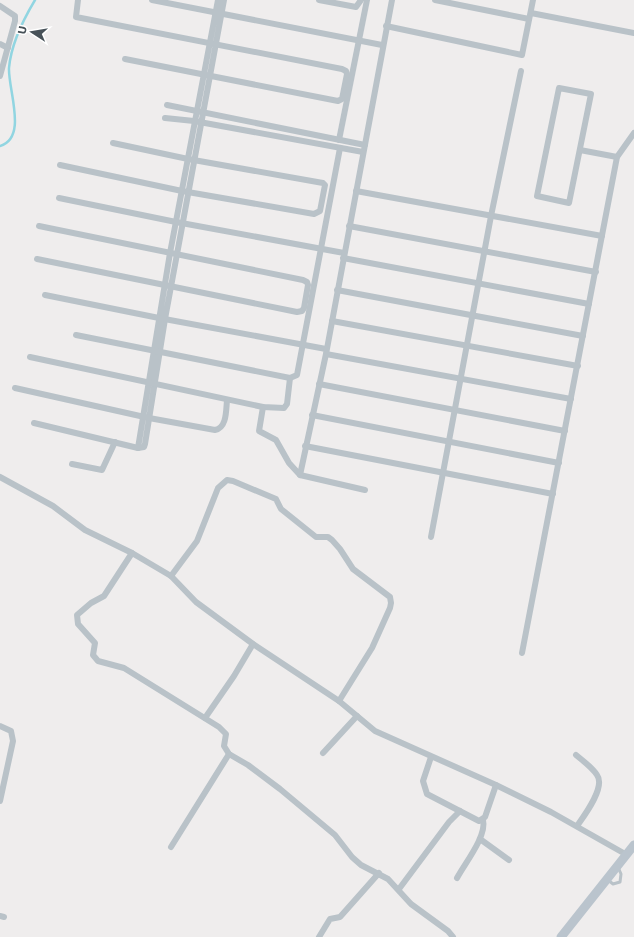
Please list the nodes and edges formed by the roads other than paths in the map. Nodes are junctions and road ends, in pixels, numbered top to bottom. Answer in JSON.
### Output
{"nodes":[{"id":1,"x":78,"y":0,"type":"edge"},
{"id":2,"x":152,"y":0,"type":"edge"},
{"id":3,"x":218,"y":0,"type":"edge"},
{"id":4,"x":224,"y":0,"type":"edge"},
{"id":5,"x":319,"y":0,"type":"edge"},
{"id":6,"x":361,"y":0,"type":"edge"},
{"id":7,"x":367,"y":0,"type":"edge"},
{"id":8,"x":392,"y":0,"type":"edge"},
{"id":9,"x":435,"y":0,"type":"edge"},
{"id":10,"x":533,"y":0,"type":"edge"},
{"id":11,"x":0,"y":6,"type":"edge"},
{"id":12,"x":218,"y":13,"type":"junction"},
{"id":13,"x":530,"y":16,"type":"junction"},
{"id":14,"x":386,"y":26,"type":"junction"},
{"id":15,"x":634,"y":33,"type":"edge"},
{"id":16,"x":359,"y":41,"type":"junction"},
{"id":17,"x":0,"y":44,"type":"edge"},
{"id":18,"x":212,"y":44,"type":"junction"},
{"id":19,"x":382,"y":45,"type":"junction"},
{"id":20,"x":8,"y":48,"type":"junction"},
{"id":21,"x":126,"y":59,"type":"dead end"},
{"id":22,"x":521,"y":70,"type":"dead end"},
{"id":23,"x":206,"y":75,"type":"junction"},
{"id":24,"x":0,"y":76,"type":"edge"},
{"id":25,"x":167,"y":105,"type":"dead end"},
{"id":26,"x":199,"y":112,"type":"junction"},
{"id":27,"x":165,"y":118,"type":"dead end"},
{"id":28,"x":197,"y":122,"type":"junction"},
{"id":29,"x":634,"y":133,"type":"edge"},
{"id":30,"x":339,"y":140,"type":"junction"},
{"id":31,"x":113,"y":143,"type":"dead end"},
{"id":32,"x":365,"y":145,"type":"junction"},
{"id":33,"x":340,"y":148,"type":"junction"},
{"id":34,"x":580,"y":150,"type":"junction"},
{"id":35,"x":363,"y":152,"type":"junction"},
{"id":36,"x":617,"y":157,"type":"junction"},
{"id":37,"x":188,"y":159,"type":"junction"},
{"id":38,"x":196,"y":160,"type":"junction"},
{"id":39,"x":60,"y":165,"type":"dead end"},
{"id":40,"x":185,"y":191,"type":"junction"},
{"id":41,"x":356,"y":191,"type":"junction"},
{"id":42,"x":59,"y":198,"type":"dead end"},
{"id":43,"x":491,"y":216,"type":"junction"},
{"id":44,"x":179,"y":222,"type":"junction"},
{"id":45,"x":40,"y":226,"type":"dead end"},
{"id":46,"x":349,"y":226,"type":"junction"},
{"id":47,"x":602,"y":236,"type":"junction"},
{"id":48,"x":321,"y":248,"type":"junction"},
{"id":49,"x":484,"y":251,"type":"junction"},
{"id":50,"x":173,"y":254,"type":"junction"},
{"id":51,"x":344,"y":255,"type":"junction"},
{"id":52,"x":37,"y":259,"type":"dead end"},
{"id":53,"x":596,"y":272,"type":"junction"},
{"id":54,"x":478,"y":283,"type":"junction"},
{"id":55,"x":168,"y":286,"type":"junction"},
{"id":56,"x":338,"y":290,"type":"junction"},
{"id":57,"x":45,"y":295,"type":"dead end"},
{"id":58,"x":589,"y":304,"type":"junction"},
{"id":59,"x":472,"y":315,"type":"junction"},
{"id":60,"x":162,"y":318,"type":"junction"},
{"id":61,"x":332,"y":321,"type":"junction"},
{"id":62,"x":76,"y":335,"type":"dead end"},
{"id":63,"x":583,"y":336,"type":"junction"},
{"id":64,"x":303,"y":344,"type":"junction"},
{"id":65,"x":466,"y":346,"type":"junction"},
{"id":66,"x":157,"y":350,"type":"junction"},
{"id":67,"x":326,"y":351,"type":"junction"},
{"id":68,"x":30,"y":357,"type":"dead end"},
{"id":69,"x":578,"y":366,"type":"junction"},
{"id":70,"x":290,"y":378,"type":"junction"},
{"id":71,"x":460,"y":378,"type":"junction"},
{"id":72,"x":148,"y":383,"type":"junction"},
{"id":73,"x":319,"y":384,"type":"junction"},
{"id":74,"x":155,"y":385,"type":"junction"},
{"id":75,"x":15,"y":388,"type":"dead end"},
{"id":76,"x":571,"y":399,"type":"junction"},
{"id":77,"x":227,"y":400,"type":"junction"},
{"id":78,"x":263,"y":407,"type":"junction"},
{"id":79,"x":454,"y":409,"type":"junction"},
{"id":80,"x":312,"y":415,"type":"junction"},
{"id":81,"x":146,"y":417,"type":"junction"},
{"id":82,"x":34,"y":423,"type":"dead end"},
{"id":83,"x":565,"y":430,"type":"junction"},
{"id":84,"x":448,"y":441,"type":"junction"},
{"id":85,"x":115,"y":442,"type":"junction"},
{"id":86,"x":305,"y":446,"type":"junction"},
{"id":87,"x":559,"y":463,"type":"junction"},
{"id":88,"x":72,"y":464,"type":"dead end"},
{"id":89,"x":444,"y":473,"type":"junction"},
{"id":90,"x":300,"y":475,"type":"junction"},
{"id":91,"x":0,"y":478,"type":"edge"},
{"id":92,"x":365,"y":490,"type":"dead end"},
{"id":93,"x":553,"y":494,"type":"junction"},
{"id":94,"x":431,"y":537,"type":"dead end"},
{"id":95,"x":132,"y":553,"type":"junction"},
{"id":96,"x":172,"y":576,"type":"junction"},
{"id":97,"x":253,"y":644,"type":"junction"},
{"id":98,"x":522,"y":653,"type":"dead end"},
{"id":99,"x":339,"y":701,"type":"junction"},
{"id":100,"x":357,"y":716,"type":"junction"},
{"id":101,"x":205,"y":718,"type":"junction"},
{"id":102,"x":0,"y":726,"type":"edge"},
{"id":103,"x":323,"y":753,"type":"dead end"},
{"id":104,"x":229,"y":754,"type":"junction"},
{"id":105,"x":576,"y":755,"type":"dead end"},
{"id":106,"x":431,"y":758,"type":"junction"},
{"id":107,"x":496,"y":785,"type":"junction"},
{"id":108,"x":0,"y":801,"type":"edge"},
{"id":109,"x":460,"y":811,"type":"junction"},
{"id":110,"x":483,"y":820,"type":"junction"},
{"id":111,"x":577,"y":826,"type":"junction"},
{"id":112,"x":480,"y":839,"type":"junction"},
{"id":113,"x":634,"y":845,"type":"edge"},
{"id":114,"x":172,"y":847,"type":"dead end"},
{"id":115,"x":627,"y":855,"type":"junction"},
{"id":116,"x":509,"y":860,"type":"dead end"},
{"id":117,"x":379,"y":873,"type":"junction"},
{"id":118,"x":457,"y":878,"type":"dead end"},
{"id":119,"x":399,"y":888,"type":"junction"},
{"id":120,"x":319,"y":937,"type":"edge"},
{"id":121,"x":453,"y":937,"type":"edge"},
{"id":122,"x":561,"y":937,"type":"edge"}],
"edges":[{"from":1,"to":18,"type":"street"},
{"from":2,"to":12,"type":"street"},
{"from":3,"to":12,"type":"street"},
{"from":4,"to":12,"type":"street"},
{"from":5,"to":6,"type":"street"},
{"from":7,"to":16,"type":"street"},
{"from":8,"to":14,"type":"street"},
{"from":9,"to":13,"type":"street"},
{"from":10,"to":13,"type":"street"},
{"from":11,"to":20,"type":"street"},
{"from":12,"to":16,"type":"street"},
{"from":12,"to":18,"type":"street"},
{"from":13,"to":14,"type":"street"},
{"from":13,"to":15,"type":"street"},
{"from":14,"to":19,"type":"street"},
{"from":16,"to":19,"type":"street"},
{"from":16,"to":30,"type":"street"},
{"from":17,"to":20,"type":"street"},
{"from":18,"to":23,"type":"street"},
{"from":18,"to":23,"type":"street"},
{"from":19,"to":32,"type":"street"},
{"from":20,"to":24,"type":"street"},
{"from":21,"to":23,"type":"street"},
{"from":22,"to":43,"type":"street"},
{"from":23,"to":26,"type":"street"},
{"from":25,"to":26,"type":"street"},
{"from":26,"to":28,"type":"street"},
{"from":26,"to":30,"type":"street"},
{"from":27,"to":28,"type":"street"},
{"from":28,"to":33,"type":"street"},
{"from":28,"to":37,"type":"street"},
{"from":28,"to":38,"type":"street"},
{"from":29,"to":36,"type":"street"},
{"from":30,"to":32,"type":"street"},
{"from":31,"to":37,"type":"street"},
{"from":32,"to":35,"type":"street"},
{"from":33,"to":35,"type":"street"},
{"from":33,"to":48,"type":"street"},
{"from":34,"to":34,"type":"street"},
{"from":34,"to":36,"type":"street"},
{"from":35,"to":41,"type":"street"},
{"from":36,"to":47,"type":"street"},
{"from":37,"to":38,"type":"street"},
{"from":37,"to":40,"type":"street"},
{"from":38,"to":40,"type":"street"},
{"from":38,"to":40,"type":"street"},
{"from":39,"to":40,"type":"street"},
{"from":40,"to":44,"type":"street"},
{"from":41,"to":43,"type":"street"},
{"from":41,"to":46,"type":"street"},
{"from":42,"to":44,"type":"street"},
{"from":43,"to":47,"type":"street"},
{"from":43,"to":49,"type":"street"},
{"from":44,"to":48,"type":"street"},
{"from":44,"to":50,"type":"street"},
{"from":45,"to":50,"type":"street"},
{"from":46,"to":49,"type":"street"},
{"from":46,"to":51,"type":"street"},
{"from":47,"to":53,"type":"street"},
{"from":48,"to":51,"type":"street"},
{"from":48,"to":64,"type":"street"},
{"from":49,"to":53,"type":"street"},
{"from":49,"to":54,"type":"street"},
{"from":50,"to":55,"type":"street"},
{"from":50,"to":55,"type":"street"},
{"from":51,"to":54,"type":"street"},
{"from":51,"to":56,"type":"street"},
{"from":52,"to":55,"type":"street"},
{"from":53,"to":58,"type":"street"},
{"from":54,"to":58,"type":"street"},
{"from":54,"to":59,"type":"street"},
{"from":55,"to":60,"type":"street"},
{"from":56,"to":59,"type":"street"},
{"from":56,"to":61,"type":"street"},
{"from":57,"to":60,"type":"street"},
{"from":58,"to":63,"type":"street"},
{"from":59,"to":63,"type":"street"},
{"from":59,"to":65,"type":"street"},
{"from":60,"to":64,"type":"street"},
{"from":60,"to":66,"type":"street"},
{"from":61,"to":65,"type":"street"},
{"from":61,"to":67,"type":"street"},
{"from":62,"to":66,"type":"street"},
{"from":63,"to":69,"type":"street"},
{"from":64,"to":67,"type":"street"},
{"from":64,"to":70,"type":"street"},
{"from":65,"to":69,"type":"street"},
{"from":65,"to":71,"type":"street"},
{"from":66,"to":70,"type":"street"},
{"from":66,"to":72,"type":"street"},
{"from":66,"to":74,"type":"street"},
{"from":67,"to":71,"type":"street"},
{"from":67,"to":73,"type":"street"},
{"from":68,"to":72,"type":"street"},
{"from":69,"to":76,"type":"street"},
{"from":70,"to":78,"type":"street"},
{"from":71,"to":76,"type":"street"},
{"from":71,"to":79,"type":"street"},
{"from":72,"to":74,"type":"street"},
{"from":72,"to":81,"type":"street"},
{"from":73,"to":79,"type":"street"},
{"from":73,"to":80,"type":"street"},
{"from":74,"to":77,"type":"street"},
{"from":74,"to":81,"type":"street"},
{"from":75,"to":81,"type":"street"},
{"from":76,"to":83,"type":"street"},
{"from":77,"to":78,"type":"street"},
{"from":77,"to":81,"type":"street"},
{"from":78,"to":90,"type":"street"},
{"from":79,"to":83,"type":"street"},
{"from":79,"to":84,"type":"street"},
{"from":80,"to":84,"type":"street"},
{"from":80,"to":86,"type":"street"},
{"from":81,"to":85,"type":"street"},
{"from":82,"to":85,"type":"street"},
{"from":83,"to":87,"type":"street"},
{"from":84,"to":87,"type":"street"},
{"from":84,"to":89,"type":"street"},
{"from":85,"to":88,"type":"street"},
{"from":86,"to":89,"type":"street"},
{"from":86,"to":90,"type":"street"},
{"from":87,"to":93,"type":"street"},
{"from":89,"to":93,"type":"street"},
{"from":89,"to":94,"type":"street"},
{"from":90,"to":92,"type":"street"},
{"from":91,"to":95,"type":"street"},
{"from":93,"to":98,"type":"street"},
{"from":95,"to":96,"type":"street"},
{"from":95,"to":101,"type":"street"},
{"from":96,"to":97,"type":"street"},
{"from":96,"to":99,"type":"street"},
{"from":97,"to":99,"type":"street"},
{"from":97,"to":101,"type":"street"},
{"from":99,"to":100,"type":"street"},
{"from":100,"to":103,"type":"street"},
{"from":100,"to":106,"type":"street"},
{"from":101,"to":104,"type":"street"},
{"from":102,"to":108,"type":"street"},
{"from":104,"to":114,"type":"street"},
{"from":104,"to":117,"type":"street"},
{"from":105,"to":111,"type":"street"},
{"from":106,"to":107,"type":"street"},
{"from":106,"to":109,"type":"street"},
{"from":107,"to":110,"type":"street"},
{"from":107,"to":111,"type":"street"},
{"from":109,"to":110,"type":"street"},
{"from":109,"to":119,"type":"street"},
{"from":110,"to":112,"type":"street"},
{"from":111,"to":115,"type":"street"},
{"from":112,"to":116,"type":"street"},
{"from":112,"to":118,"type":"street"},
{"from":113,"to":115,"type":"street"},
{"from":115,"to":122,"type":"street"},
{"from":117,"to":119,"type":"street"},
{"from":117,"to":120,"type":"street"},
{"from":119,"to":121,"type":"street"}]}
